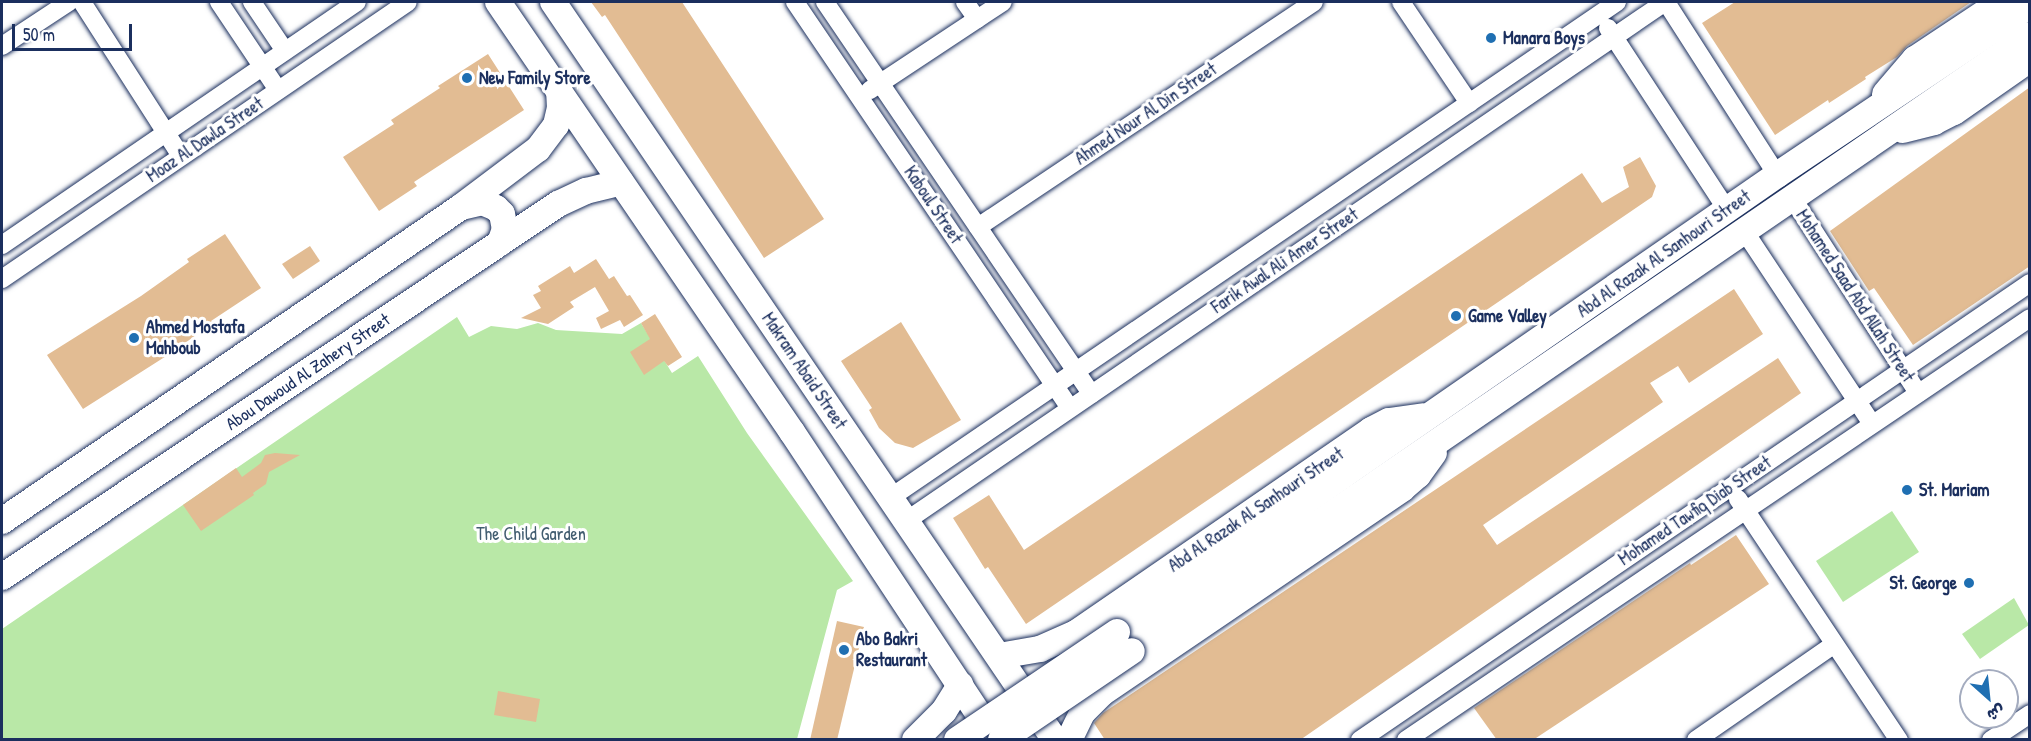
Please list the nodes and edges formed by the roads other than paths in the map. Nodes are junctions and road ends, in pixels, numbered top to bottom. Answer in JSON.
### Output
{"nodes":[{"id":1,"x":69,"y":2,"type":"edge"},
{"id":2,"x":82,"y":2,"type":"edge"},
{"id":3,"x":219,"y":2,"type":"edge"},
{"id":4,"x":252,"y":2,"type":"edge"},
{"id":5,"x":357,"y":2,"type":"edge"},
{"id":6,"x":408,"y":2,"type":"edge"},
{"id":7,"x":498,"y":2,"type":"edge"},
{"id":8,"x":553,"y":2,"type":"edge"},
{"id":9,"x":795,"y":2,"type":"edge"},
{"id":10,"x":825,"y":2,"type":"edge"},
{"id":11,"x":965,"y":2,"type":"edge"},
{"id":12,"x":1003,"y":2,"type":"edge"},
{"id":13,"x":1314,"y":2,"type":"edge"},
{"id":14,"x":1401,"y":2,"type":"edge"},
{"id":15,"x":1617,"y":2,"type":"edge"},
{"id":16,"x":1665,"y":2,"type":"edge"},
{"id":17,"x":2001,"y":2,"type":"edge"},
{"id":18,"x":2030,"y":5,"type":"edge"},
{"id":19,"x":1598,"y":14,"type":"junction"},
{"id":20,"x":977,"y":19,"type":"junction"},
{"id":21,"x":2030,"y":35,"type":"edge"},
{"id":22,"x":1613,"y":37,"type":"junction"},
{"id":23,"x":2,"y":46,"type":"edge"},
{"id":24,"x":285,"y":51,"type":"junction"},
{"id":25,"x":2030,"y":59,"type":"edge"},
{"id":26,"x":262,"y":67,"type":"junction"},
{"id":27,"x":880,"y":83,"type":"junction"},
{"id":28,"x":278,"y":90,"type":"junction"},
{"id":29,"x":559,"y":90,"type":"junction"},
{"id":30,"x":860,"y":97,"type":"junction"},
{"id":31,"x":1469,"y":103,"type":"junction"},
{"id":32,"x":1876,"y":109,"type":"junction"},
{"id":33,"x":1890,"y":131,"type":"junction"},
{"id":34,"x":166,"y":133,"type":"junction"},
{"id":35,"x":181,"y":156,"type":"junction"},
{"id":36,"x":1777,"y":176,"type":"junction"},
{"id":37,"x":621,"y":182,"type":"junction"},
{"id":38,"x":1792,"y":199,"type":"junction"},
{"id":39,"x":461,"y":207,"type":"junction"},
{"id":40,"x":1727,"y":210,"type":"junction"},
{"id":41,"x":978,"y":228,"type":"junction"},
{"id":42,"x":1745,"y":232,"type":"junction"},
{"id":43,"x":500,"y":243,"type":"junction"},
{"id":44,"x":2,"y":245,"type":"edge"},
{"id":45,"x":2,"y":279,"type":"edge"},
{"id":46,"x":2027,"y":289,"type":"edge"},
{"id":47,"x":2030,"y":318,"type":"edge"},
{"id":48,"x":1902,"y":369,"type":"junction"},
{"id":49,"x":1075,"y":371,"type":"junction"},
{"id":50,"x":1055,"y":384,"type":"junction"},
{"id":51,"x":1918,"y":393,"type":"junction"},
{"id":52,"x":1090,"y":394,"type":"junction"},
{"id":53,"x":1857,"y":401,"type":"junction"},
{"id":54,"x":1071,"y":408,"type":"junction"},
{"id":55,"x":1429,"y":416,"type":"junction"},
{"id":56,"x":1872,"y":424,"type":"junction"},
{"id":57,"x":1440,"y":439,"type":"junction"},
{"id":58,"x":1730,"y":488,"type":"junction"},
{"id":59,"x":890,"y":498,"type":"junction"},
{"id":60,"x":1745,"y":510,"type":"junction"},
{"id":61,"x":2,"y":521,"type":"edge"},
{"id":62,"x":906,"y":521,"type":"junction"},
{"id":63,"x":2,"y":577,"type":"edge"},
{"id":64,"x":1076,"y":633,"type":"junction"},
{"id":65,"x":1833,"y":645,"type":"junction"},
{"id":66,"x":999,"y":656,"type":"junction"},
{"id":67,"x":960,"y":685,"type":"junction"},
{"id":68,"x":1112,"y":687,"type":"junction"},
{"id":69,"x":2030,"y":714,"type":"edge"},
{"id":70,"x":915,"y":740,"type":"edge"},
{"id":71,"x":957,"y":740,"type":"edge"},
{"id":72,"x":996,"y":740,"type":"edge"},
{"id":73,"x":1001,"y":740,"type":"edge"},
{"id":74,"x":1055,"y":740,"type":"edge"},
{"id":75,"x":1069,"y":740,"type":"edge"},
{"id":76,"x":1360,"y":740,"type":"edge"},
{"id":77,"x":1406,"y":740,"type":"edge"},
{"id":78,"x":1696,"y":740,"type":"edge"},
{"id":79,"x":1899,"y":740,"type":"edge"},
{"id":80,"x":1991,"y":740,"type":"edge"}],
"edges":[{"from":1,"to":23,"type":"street"},
{"from":2,"to":34,"type":"street"},
{"from":3,"to":26,"type":"street"},
{"from":4,"to":24,"type":"street"},
{"from":5,"to":24,"type":"street","name":"Moaz Al Dawla Street"},
{"from":6,"to":28,"type":"street","name":"Moaz Al Dawla Street"},
{"from":7,"to":29,"type":"street"},
{"from":8,"to":59,"type":"street","name":"Makram Abaid Street"},
{"from":9,"to":30,"type":"street","name":"Kaboul Street"},
{"from":10,"to":27,"type":"street","name":"Kaboul Street"},
{"from":11,"to":20,"type":"street"},
{"from":12,"to":20,"type":"street"},
{"from":13,"to":41,"type":"street","name":"Ahmed Nour Al Din Street"},
{"from":14,"to":31,"type":"street"},
{"from":15,"to":19,"type":"street","name":"Farik Awal Ali Amer Street"},
{"from":16,"to":22,"type":"street","name":"Farik Awal Ali Amer Street"},
{"from":16,"to":36,"type":"street"},
{"from":17,"to":32,"type":"street","name":"Abd Al Razak Al Sanhouri Street"},
{"from":18,"to":32,"type":"street"},
{"from":19,"to":22,"type":"street"},
{"from":19,"to":31,"type":"street","name":"Farik Awal Ali Amer Street"},
{"from":20,"to":27,"type":"street"},
{"from":21,"to":33,"type":"street"},
{"from":22,"to":40,"type":"street"},
{"from":22,"to":52,"type":"street","name":"Farik Awal Ali Amer Street"},
{"from":24,"to":26,"type":"street","name":"Moaz Al Dawla Street"},
{"from":25,"to":33,"type":"street","name":"Abd Al Razak Al Sanhouri Street"},
{"from":26,"to":28,"type":"street"},
{"from":26,"to":34,"type":"street","name":"Moaz Al Dawla Street"},
{"from":27,"to":30,"type":"street"},
{"from":27,"to":41,"type":"street","name":"Kaboul Street"},
{"from":28,"to":35,"type":"street","name":"Moaz Al Dawla Street"},
{"from":29,"to":37,"type":"street"},
{"from":29,"to":39,"type":"street"},
{"from":30,"to":50,"type":"street","name":"Kaboul Street"},
{"from":31,"to":49,"type":"street","name":"Farik Awal Ali Amer Street"},
{"from":32,"to":36,"type":"street","name":"Abd Al Razak Al Sanhouri Street"},
{"from":33,"to":38,"type":"street","name":"Abd Al Razak Al Sanhouri Street"},
{"from":34,"to":35,"type":"street"},
{"from":34,"to":44,"type":"street","name":"Moaz Al Dawla Street"},
{"from":35,"to":45,"type":"street","name":"Moaz Al Dawla Street"},
{"from":36,"to":40,"type":"street","name":"Abd Al Razak Al Sanhouri Street"},
{"from":37,"to":43,"type":"street","name":"Abou Dawoud Al Zahery Street"},
{"from":37,"to":67,"type":"street"},
{"from":38,"to":42,"type":"street","name":"Abd Al Razak Al Sanhouri Street"},
{"from":38,"to":48,"type":"street","name":"Mohamed Saad Abd Allah Street"},
{"from":39,"to":43,"type":"street"},
{"from":39,"to":61,"type":"street"},
{"from":40,"to":55,"type":"street","name":"Abd Al Razak Al Sanhouri Street"},
{"from":41,"to":49,"type":"street","name":"Kaboul Street"},
{"from":42,"to":53,"type":"street"},
{"from":42,"to":57,"type":"street","name":"Abd Al Razak Al Sanhouri Street"},
{"from":43,"to":63,"type":"street","name":"Abou Dawoud Al Zahery Street"},
{"from":46,"to":48,"type":"street","name":"Mohamed Tawfiq Diab Street"},
{"from":47,"to":51,"type":"street","name":"Mohamed Tawfiq Diab Street"},
{"from":48,"to":51,"type":"street","name":"Mohamed Saad Abd Allah Street"},
{"from":48,"to":53,"type":"street","name":"Mohamed Tawfiq Diab Street"},
{"from":49,"to":50,"type":"street","name":"Farik Awal Ali Amer Street"},
{"from":49,"to":52,"type":"street","name":"Kaboul Street"},
{"from":50,"to":54,"type":"street","name":"Kaboul Street"},
{"from":50,"to":59,"type":"street","name":"Farik Awal Ali Amer Street"},
{"from":51,"to":56,"type":"street","name":"Mohamed Tawfiq Diab Street"},
{"from":52,"to":54,"type":"street","name":"Farik Awal Ali Amer Street"},
{"from":53,"to":56,"type":"street"},
{"from":53,"to":58,"type":"street","name":"Mohamed Tawfiq Diab Street"},
{"from":54,"to":62,"type":"street","name":"Farik Awal Ali Amer Street"},
{"from":55,"to":64,"type":"street","name":"Abd Al Razak Al Sanhouri Street"},
{"from":55,"to":71,"type":"street","bridge":true},
{"from":56,"to":60,"type":"street","name":"Mohamed Tawfiq Diab Street"},
{"from":57,"to":68,"type":"street","name":"Abd Al Razak Al Sanhouri Street"},
{"from":57,"to":73,"type":"street","bridge":true},
{"from":58,"to":60,"type":"street"},
{"from":58,"to":76,"type":"street","name":"Mohamed Tawfiq Diab Street"},
{"from":59,"to":62,"type":"street","name":"Makram Abaid Street"},
{"from":60,"to":65,"type":"street"},
{"from":60,"to":77,"type":"street","name":"Mohamed Tawfiq Diab Street"},
{"from":62,"to":66,"type":"street","name":"Makram Abaid Street"},
{"from":64,"to":66,"type":"street","name":"Abd Al Razak Al Sanhouri Street"},
{"from":64,"to":68,"type":"street"},
{"from":65,"to":78,"type":"street"},
{"from":65,"to":79,"type":"street"},
{"from":66,"to":74,"type":"street","name":"Makram Abaid Street"},
{"from":67,"to":70,"type":"street"},
{"from":67,"to":72,"type":"street"},
{"from":68,"to":75,"type":"street","name":"Abd Al Razak Al Sanhouri Street"},
{"from":69,"to":80,"type":"street"}]}
